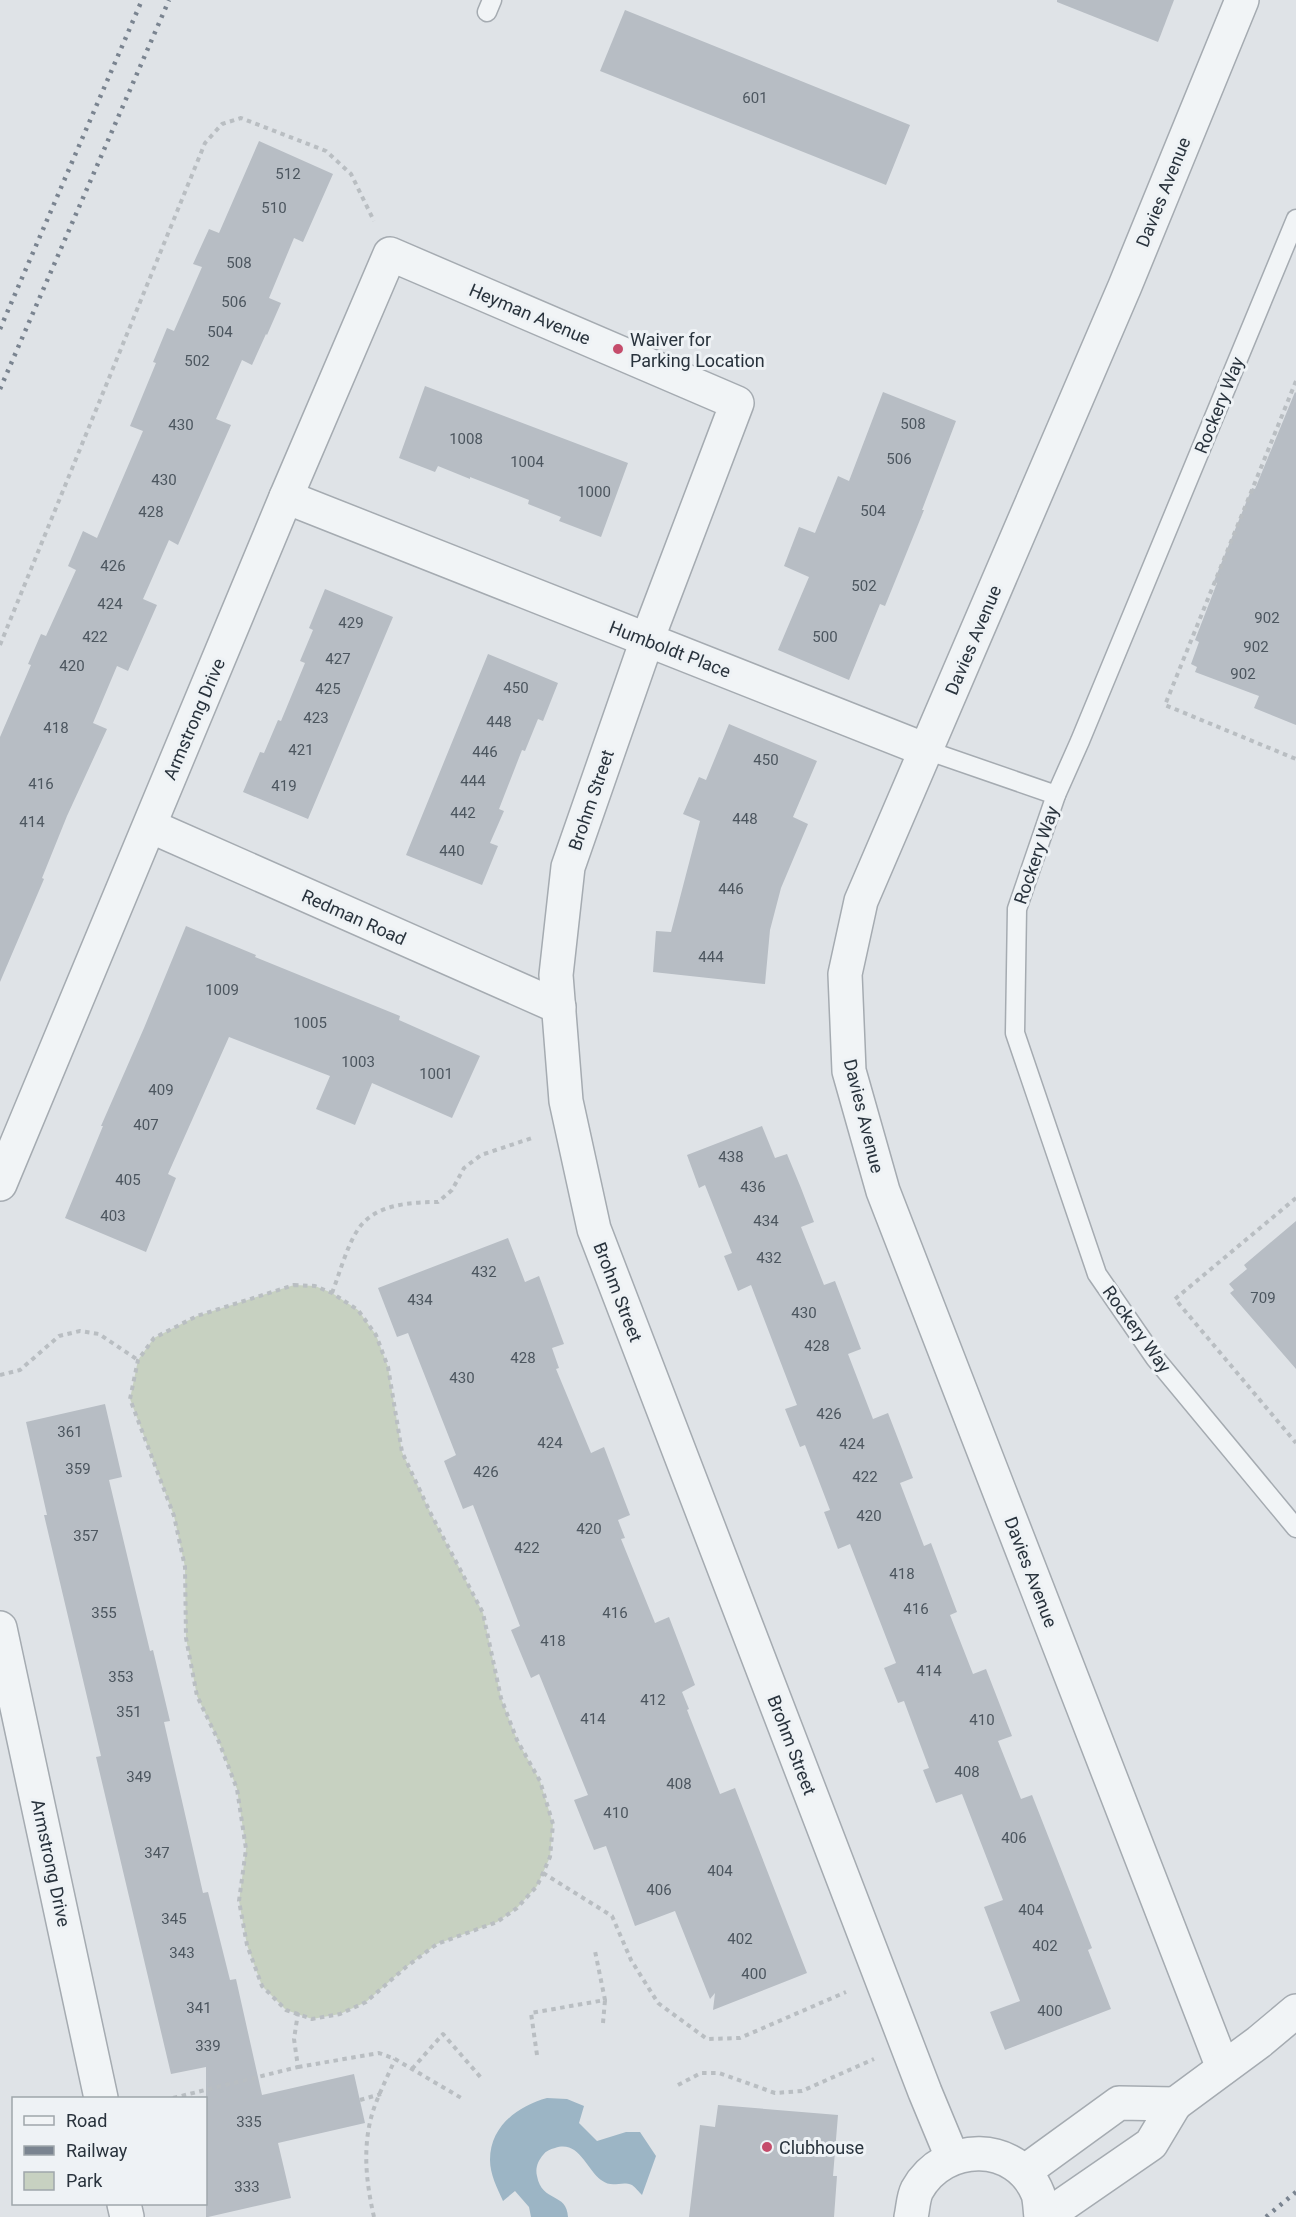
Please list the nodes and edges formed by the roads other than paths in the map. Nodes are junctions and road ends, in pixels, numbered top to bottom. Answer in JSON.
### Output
{"nodes":[{"id":1,"x":1242,"y":0,"type":"edge"},
{"id":2,"x":1296,"y":219,"type":"edge"},
{"id":3,"x":390,"y":254,"type":"joint"},
{"id":4,"x":737,"y":403,"type":"joint"},
{"id":5,"x":286,"y":497,"type":"junction"},
{"id":6,"x":647,"y":640,"type":"junction"},
{"id":7,"x":926,"y":750,"type":"junction"},
{"id":8,"x":1056,"y":795,"type":"junction"},
{"id":9,"x":150,"y":826,"type":"junction"},
{"id":10,"x":559,"y":1007,"type":"junction"},
{"id":11,"x":0,"y":1184,"type":"edge"},
{"id":12,"x":1296,"y":1528,"type":"edge"},
{"id":13,"x":0,"y":1628,"type":"edge"},
{"id":14,"x":1296,"y":2011,"type":"edge"},
{"id":15,"x":1223,"y":2068,"type":"junction"},
{"id":16,"x":101,"y":2097,"type":"edge"},
{"id":17,"x":1175,"y":2104,"type":"junction"},
{"id":18,"x":952,"y":2157,"type":"junction"},
{"id":19,"x":1024,"y":2172,"type":"junction"},
{"id":20,"x":911,"y":2217,"type":"edge"},
{"id":21,"x":1043,"y":2217,"type":"edge"}],
"edges":[{"from":1,"to":7,"type":"street","name":"Davies Avenue"},
{"from":2,"to":8,"type":"lane","name":"Rockery Way"},
{"from":3,"to":4,"type":"street","name":"Heyman Avenue"},
{"from":3,"to":5,"type":"street","name":"Armstrong Drive"},
{"from":4,"to":6,"type":"street","name":"Brohm Street"},
{"from":5,"to":6,"type":"street","name":"Humboldt Place"},
{"from":5,"to":9,"type":"street","name":"Armstrong Drive"},
{"from":6,"to":7,"type":"street","name":"Humboldt Place"},
{"from":6,"to":10,"type":"street","name":"Brohm Street"},
{"from":7,"to":8,"type":"lane","name":"Humboldt Place"},
{"from":7,"to":15,"type":"street","name":"Davies Avenue"},
{"from":8,"to":12,"type":"lane","name":"Rockery Way"},
{"from":9,"to":10,"type":"street","name":"Redman Road"},
{"from":9,"to":11,"type":"street","name":"Armstrong Drive"},
{"from":10,"to":18,"type":"street","name":"Brohm Street"},
{"from":13,"to":16,"type":"street","name":"Armstrong Drive"},
{"from":14,"to":15,"type":"street"},
{"from":15,"to":17,"type":"street"},
{"from":17,"to":19,"type":"street"},
{"from":17,"to":21,"type":"street"},
{"from":18,"to":19,"type":"street"},
{"from":18,"to":20,"type":"street"},
{"from":19,"to":21,"type":"street"}]}
